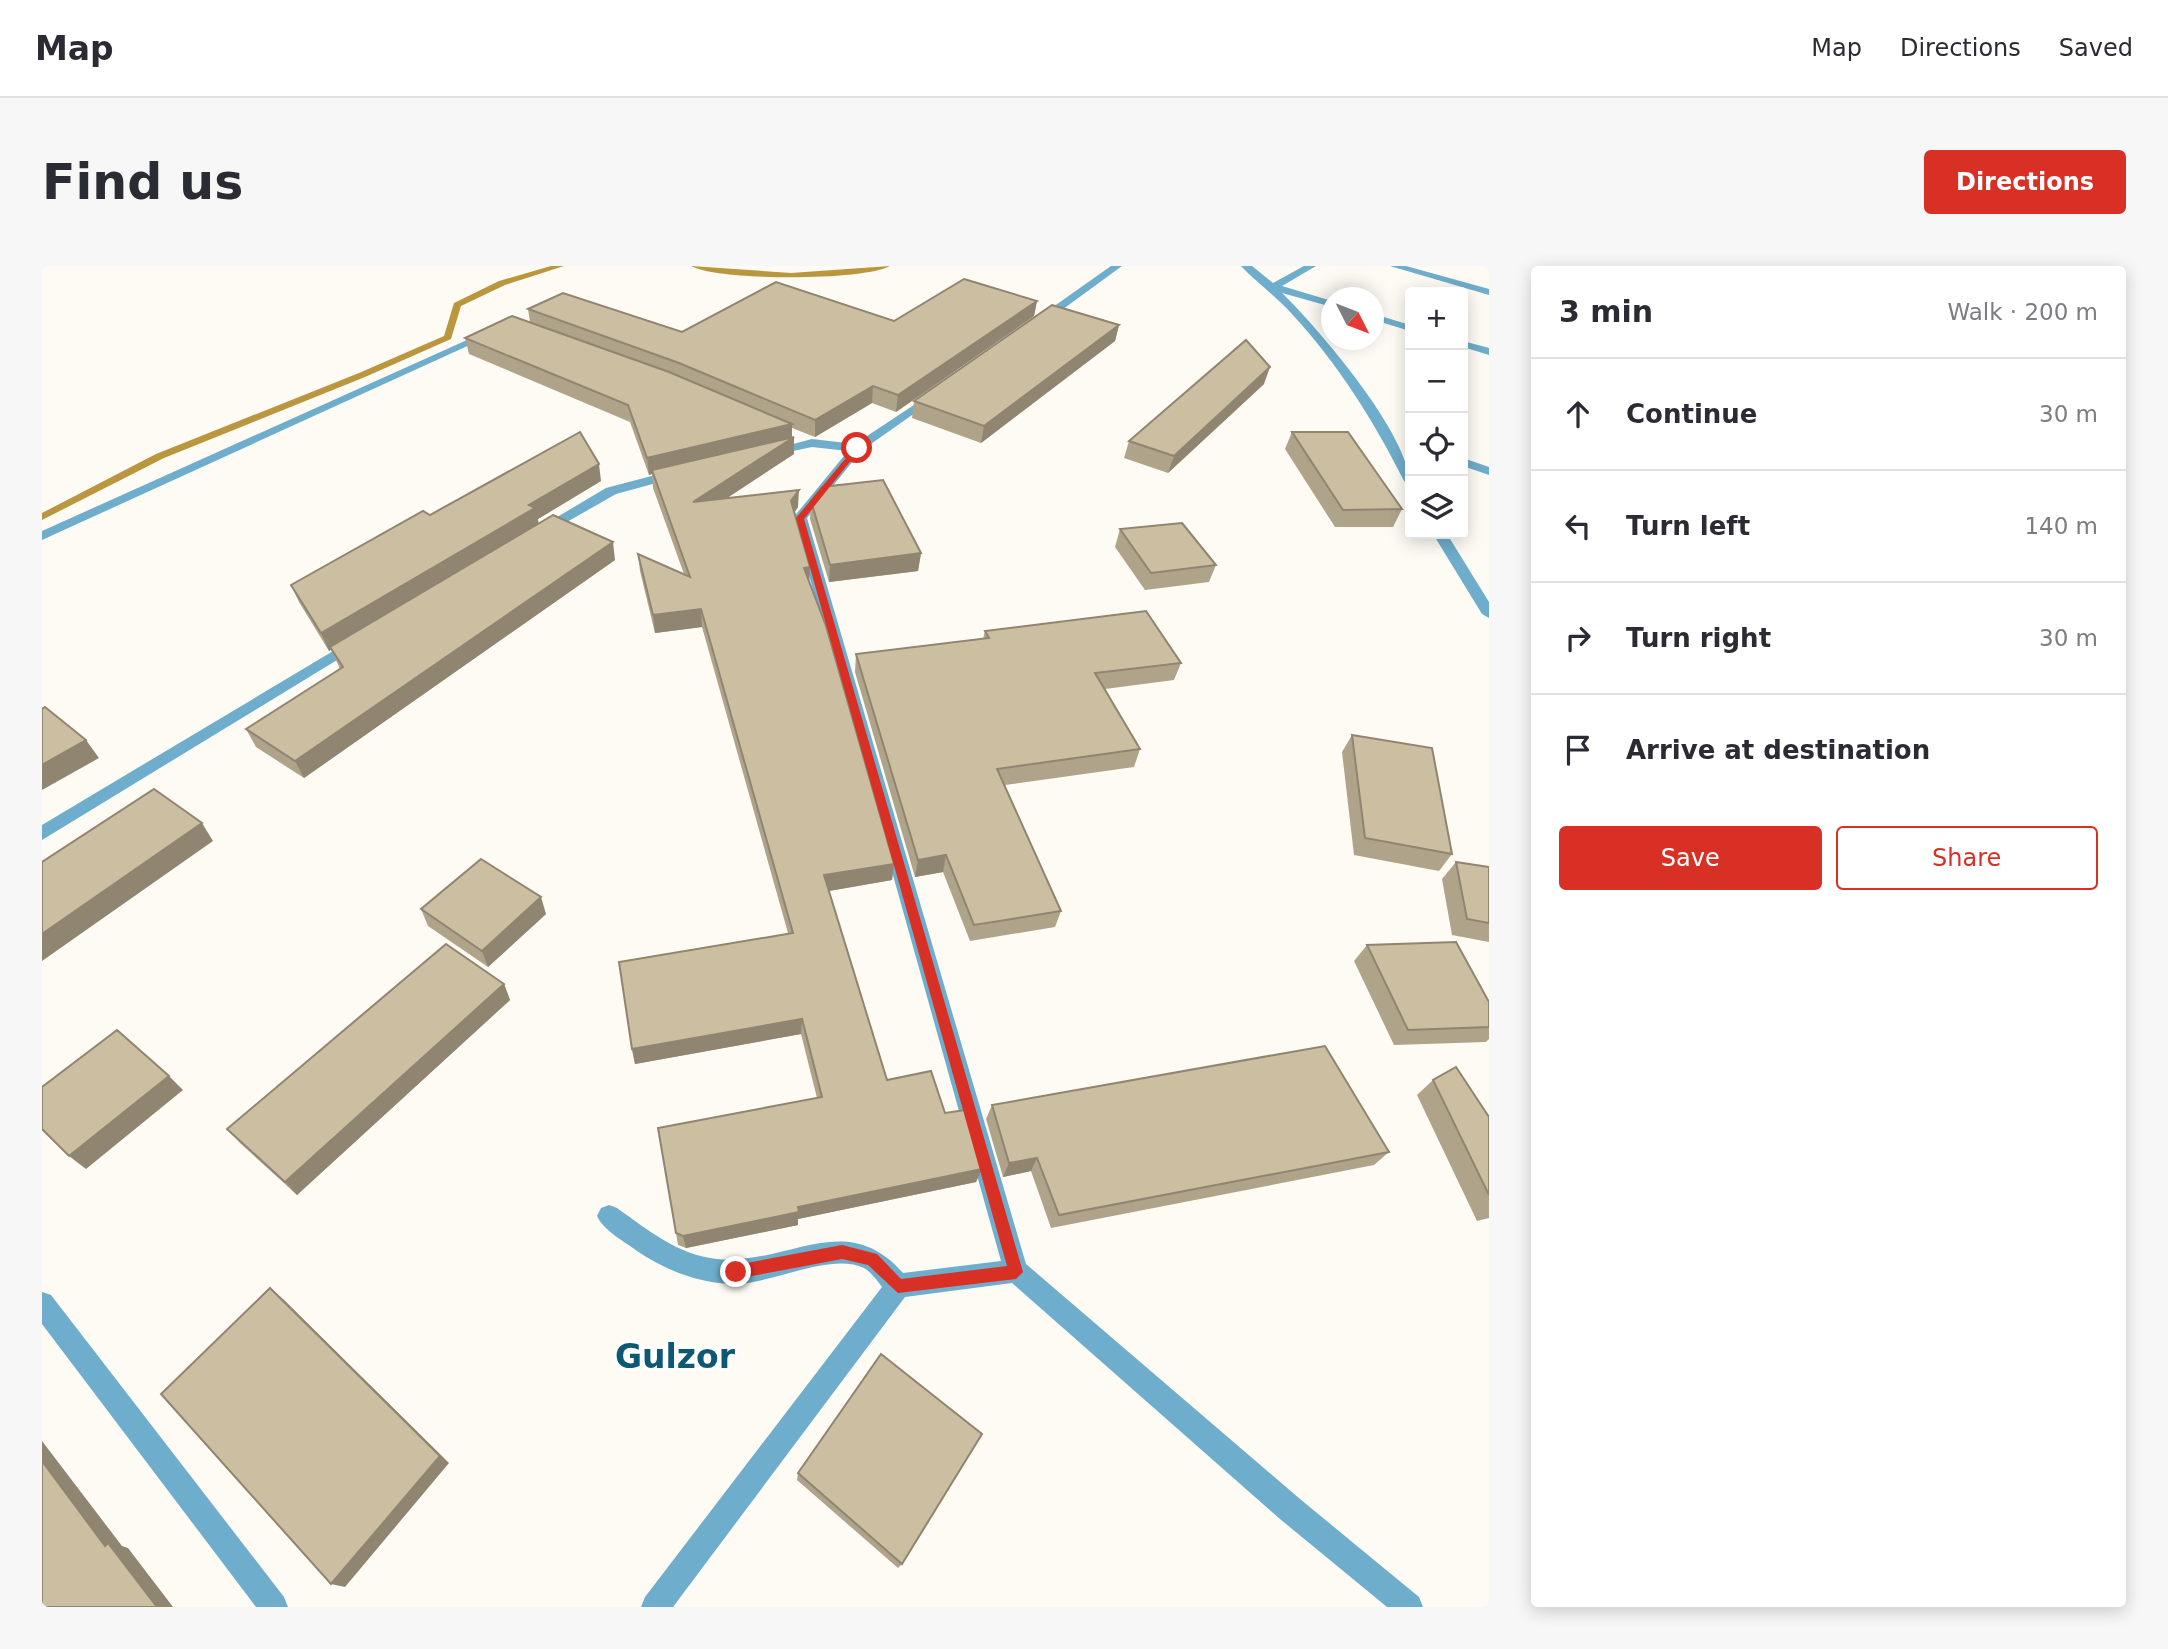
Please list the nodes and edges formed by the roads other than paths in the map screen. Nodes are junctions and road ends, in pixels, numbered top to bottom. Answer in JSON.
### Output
{"nodes":[{"id":1,"x":1117,"y":266,"type":"edge"},
{"id":2,"x":1246,"y":266,"type":"edge"},
{"id":3,"x":1311,"y":266,"type":"edge"},
{"id":4,"x":1395,"y":266,"type":"edge"},
{"id":5,"x":1274,"y":287,"type":"junction"},
{"id":6,"x":1489,"y":292,"type":"edge"},
{"id":7,"x":1321,"y":301,"type":"edge"},
{"id":8,"x":1384,"y":320,"type":"edge"},
{"id":9,"x":1405,"y":326,"type":"edge"},
{"id":10,"x":1031,"y":327,"type":"edge"},
{"id":11,"x":499,"y":330,"type":"edge"},
{"id":12,"x":1468,"y":346,"type":"edge"},
{"id":13,"x":1489,"y":352,"type":"edge"},
{"id":14,"x":944,"y":388,"type":"edge"},
{"id":15,"x":787,"y":432,"type":"edge"},
{"id":16,"x":1389,"y":438,"type":"junction"},
{"id":17,"x":811,"y":443,"type":"junction"},
{"id":18,"x":1405,"y":443,"type":"edge"},
{"id":19,"x":857,"y":448,"type":"junction"},
{"id":20,"x":758,"y":455,"type":"edge"},
{"id":21,"x":1468,"y":464,"type":"edge"},
{"id":22,"x":692,"y":469,"type":"edge"},
{"id":23,"x":1489,"y":471,"type":"edge"},
{"id":24,"x":1408,"y":476,"type":"edge"},
{"id":25,"x":42,"y":536,"type":"edge"},
{"id":26,"x":1443,"y":539,"type":"edge"},
{"id":27,"x":525,"y":540,"type":"edge"},
{"id":28,"x":1489,"y":614,"type":"edge"},
{"id":29,"x":372,"y":633,"type":"edge"},
{"id":30,"x":42,"y":833,"type":"edge"},
{"id":31,"x":609,"y":1216,"type":"dead end"},
{"id":32,"x":1016,"y":1272,"type":"junction"},
{"id":33,"x":898,"y":1286,"type":"junction"},
{"id":34,"x":42,"y":1304,"type":"edge"},
{"id":35,"x":274,"y":1607,"type":"edge"},
{"id":36,"x":655,"y":1607,"type":"edge"},
{"id":37,"x":1409,"y":1607,"type":"edge"}],
"edges":[{"from":1,"to":10,"type":"street"},
{"from":2,"to":5,"type":"street"},
{"from":3,"to":5,"type":"street"},
{"from":4,"to":6,"type":"street"},
{"from":5,"to":7,"type":"street"},
{"from":5,"to":16,"type":"street"},
{"from":8,"to":9,"type":"street"},
{"from":11,"to":25,"type":"street"},
{"from":12,"to":13,"type":"street"},
{"from":14,"to":19,"type":"street"},
{"from":15,"to":17,"type":"street"},
{"from":16,"to":18,"type":"street"},
{"from":16,"to":24,"type":"street"},
{"from":17,"to":19,"type":"street"},
{"from":17,"to":20,"type":"street"},
{"from":19,"to":32,"type":"street"},
{"from":21,"to":23,"type":"street"},
{"from":22,"to":27,"type":"street"},
{"from":26,"to":28,"type":"street"},
{"from":29,"to":30,"type":"street"},
{"from":31,"to":33,"type":"street"},
{"from":32,"to":33,"type":"street"},
{"from":32,"to":37,"type":"street"},
{"from":33,"to":36,"type":"street"},
{"from":34,"to":35,"type":"street"}]}
